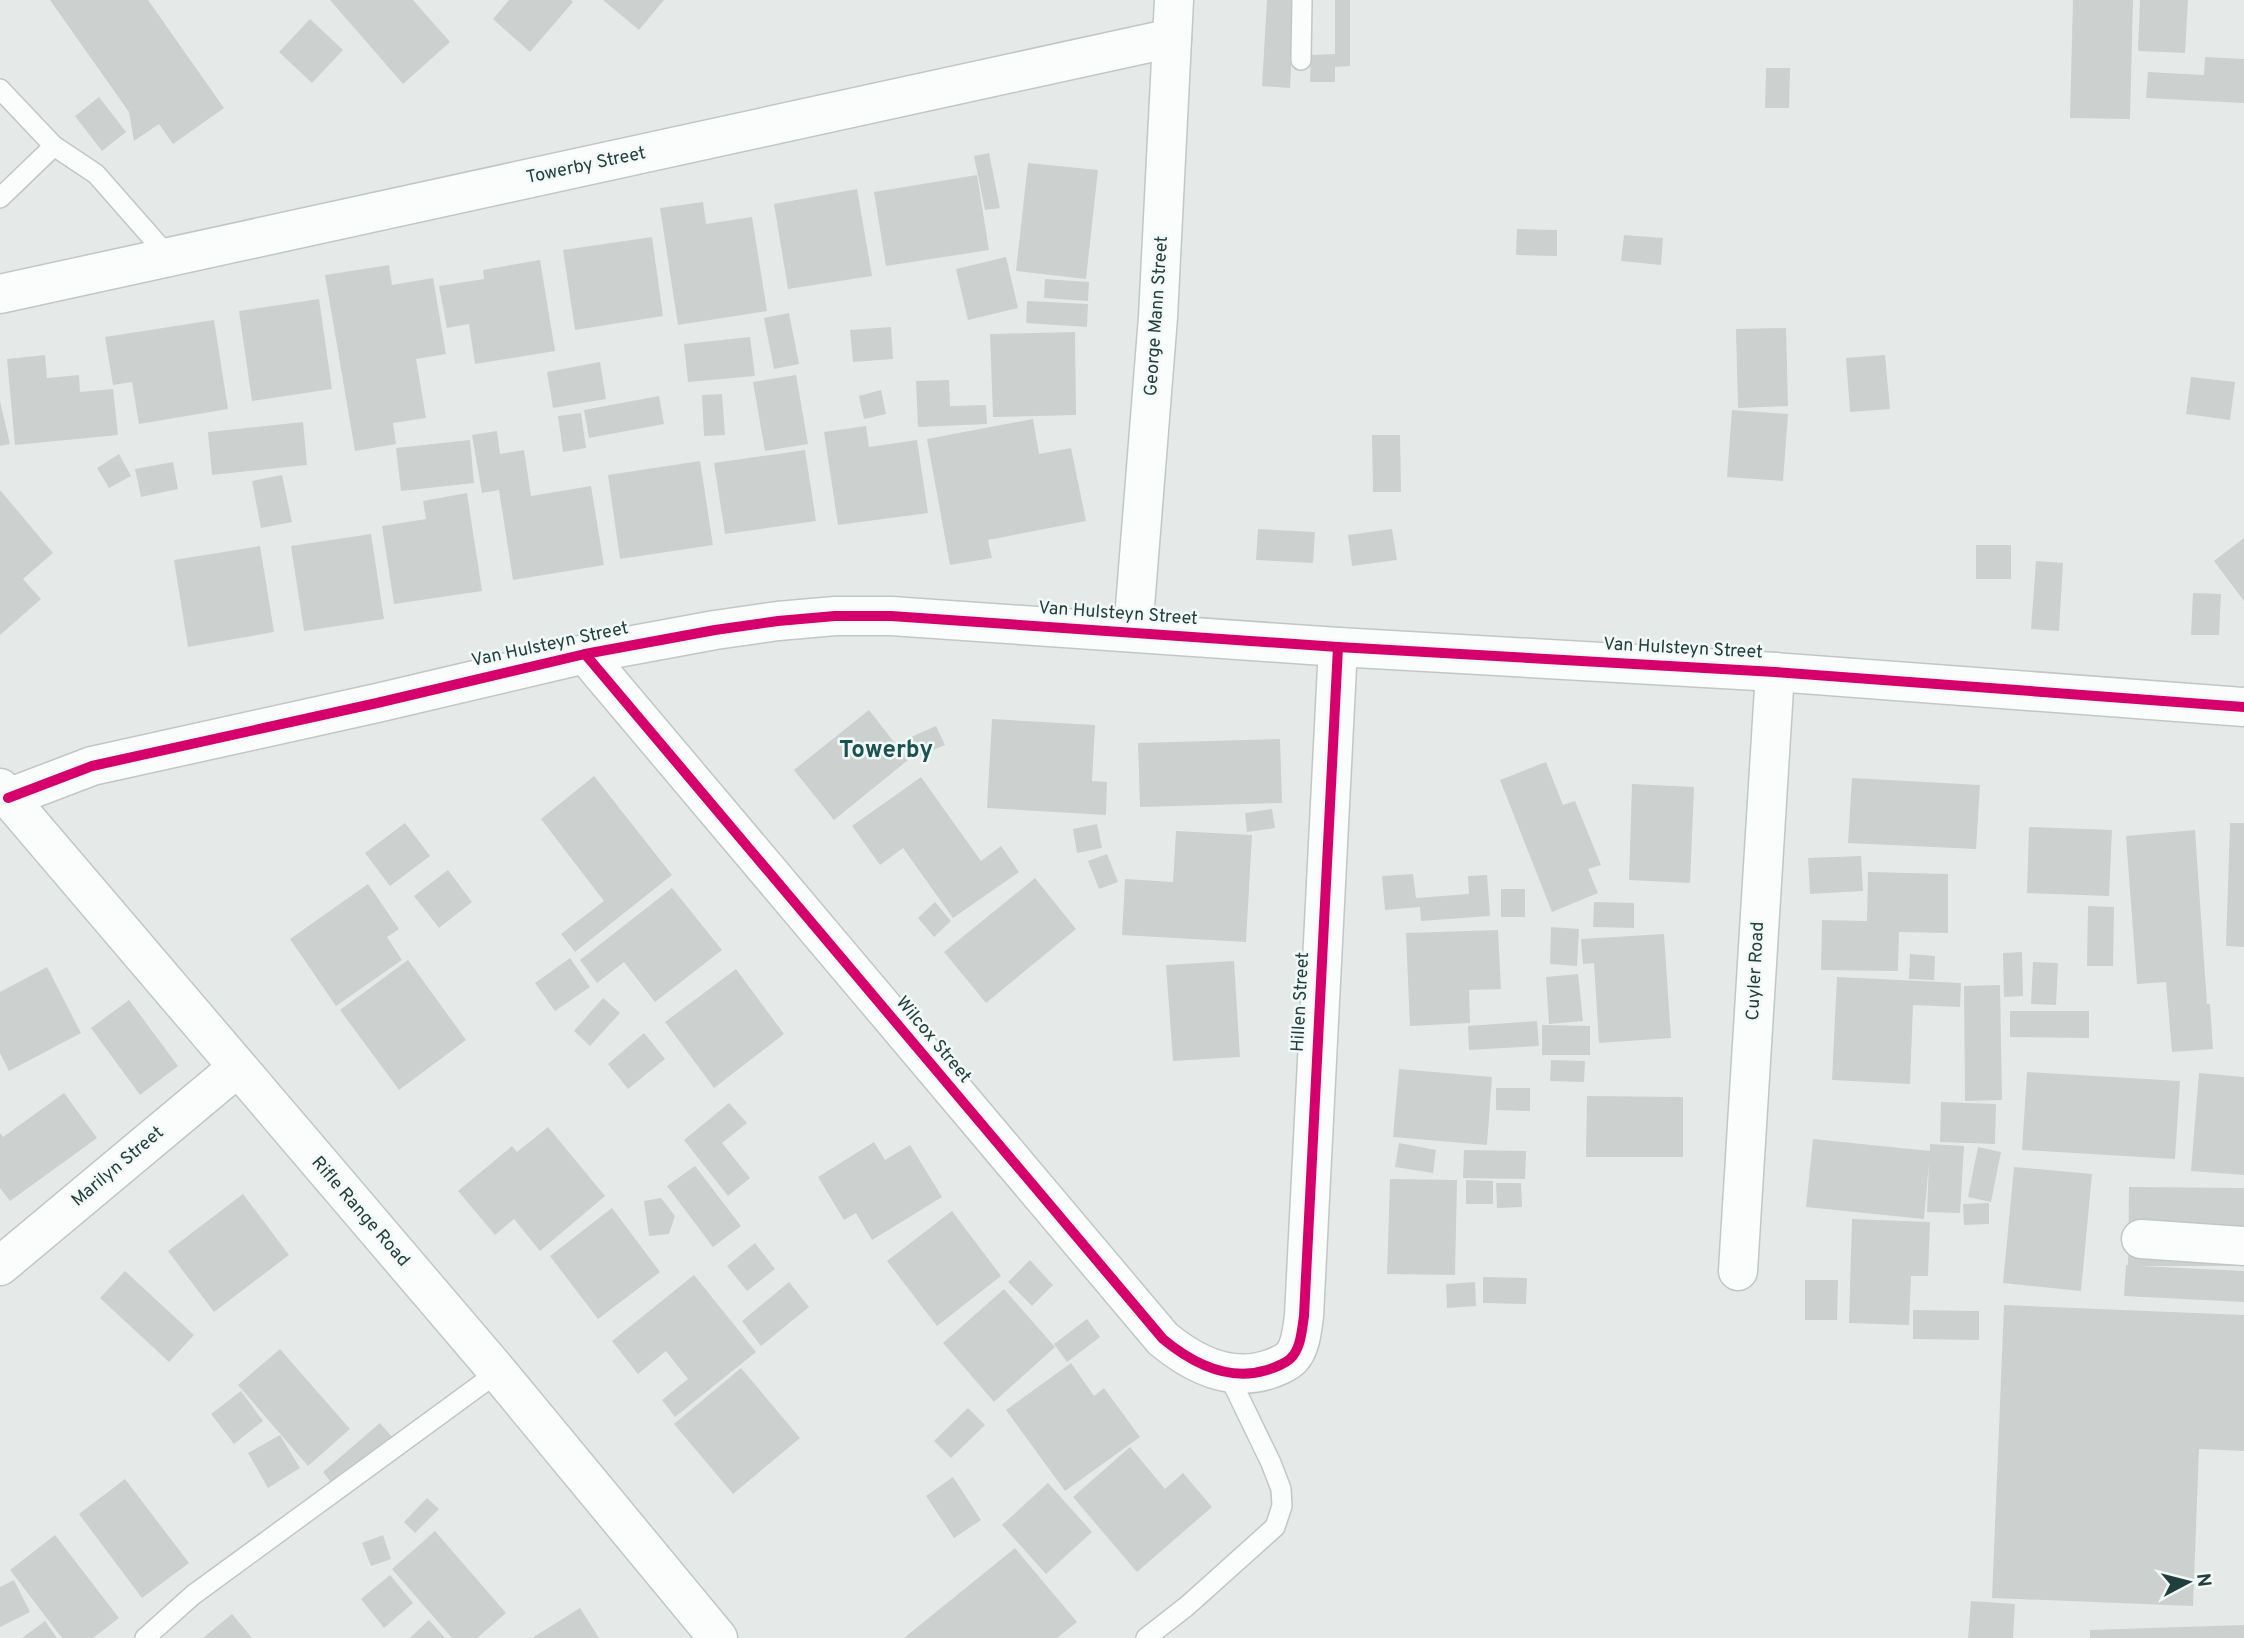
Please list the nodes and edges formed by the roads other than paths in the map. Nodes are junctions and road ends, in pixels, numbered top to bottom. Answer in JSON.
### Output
{"nodes":[{"id":1,"x":1174,"y":0,"type":"edge"},
{"id":2,"x":1302,"y":0,"type":"edge"},
{"id":3,"x":1171,"y":38,"type":"junction"},
{"id":4,"x":1301,"y":60,"type":"dead end"},
{"id":5,"x":0,"y":89,"type":"edge"},
{"id":6,"x":54,"y":146,"type":"junction"},
{"id":7,"x":0,"y":198,"type":"edge"},
{"id":8,"x":169,"y":257,"type":"junction"},
{"id":9,"x":0,"y":294,"type":"edge"},
{"id":10,"x":1133,"y":632,"type":"junction"},
{"id":11,"x":1338,"y":648,"type":"junction"},
{"id":12,"x":585,"y":654,"type":"junction"},
{"id":13,"x":1775,"y":671,"type":"junction"},
{"id":14,"x":2244,"y":707,"type":"edge"},
{"id":15,"x":4,"y":793,"type":"edge"},
{"id":16,"x":237,"y":1068,"type":"junction"},
{"id":17,"x":2141,"y":1239,"type":"dead end"},
{"id":18,"x":2244,"y":1246,"type":"edge"},
{"id":19,"x":0,"y":1266,"type":"edge"},
{"id":20,"x":1738,"y":1271,"type":"dead end"},
{"id":21,"x":1292,"y":1357,"type":"joint"},
{"id":22,"x":1227,"y":1372,"type":"junction"},
{"id":23,"x":498,"y":1373,"type":"junction"},
{"id":24,"x":707,"y":1634,"type":"edge"},
{"id":25,"x":145,"y":1638,"type":"edge"},
{"id":26,"x":1146,"y":1638,"type":"edge"}],
"edges":[{"from":1,"to":3,"type":"street","name":"George Mann Street"},
{"from":2,"to":4,"type":"lane"},
{"from":3,"to":8,"type":"street","name":"Towerby Street"},
{"from":3,"to":10,"type":"street","name":"George Mann Street"},
{"from":5,"to":6,"type":"lane"},
{"from":6,"to":7,"type":"lane"},
{"from":6,"to":8,"type":"lane"},
{"from":8,"to":9,"type":"street","name":"Towerby Street"},
{"from":10,"to":11,"type":"street","name":"Van Hulsteyn Street"},
{"from":10,"to":12,"type":"street","name":"Van Hulsteyn Street"},
{"from":11,"to":13,"type":"street","name":"Van Hulsteyn Street"},
{"from":11,"to":21,"type":"street","name":"Hillen Street"},
{"from":12,"to":15,"type":"street","name":"Van Hulsteyn Street"},
{"from":12,"to":22,"type":"street","name":"Wilcox Street"},
{"from":13,"to":14,"type":"street","name":"Van Hulsteyn Street"},
{"from":13,"to":20,"type":"street","name":"Cuyler Road"},
{"from":15,"to":16,"type":"street","name":"Rifle Range Road"},
{"from":16,"to":19,"type":"street","name":"Marilyn Street"},
{"from":16,"to":23,"type":"street","name":"Rifle Range Road"},
{"from":17,"to":18,"type":"street"},
{"from":21,"to":22,"type":"street","name":"Wilcox Street"},
{"from":22,"to":26,"type":"lane"},
{"from":23,"to":24,"type":"street","name":"Rifle Range Road"},
{"from":23,"to":25,"type":"lane"}]}
